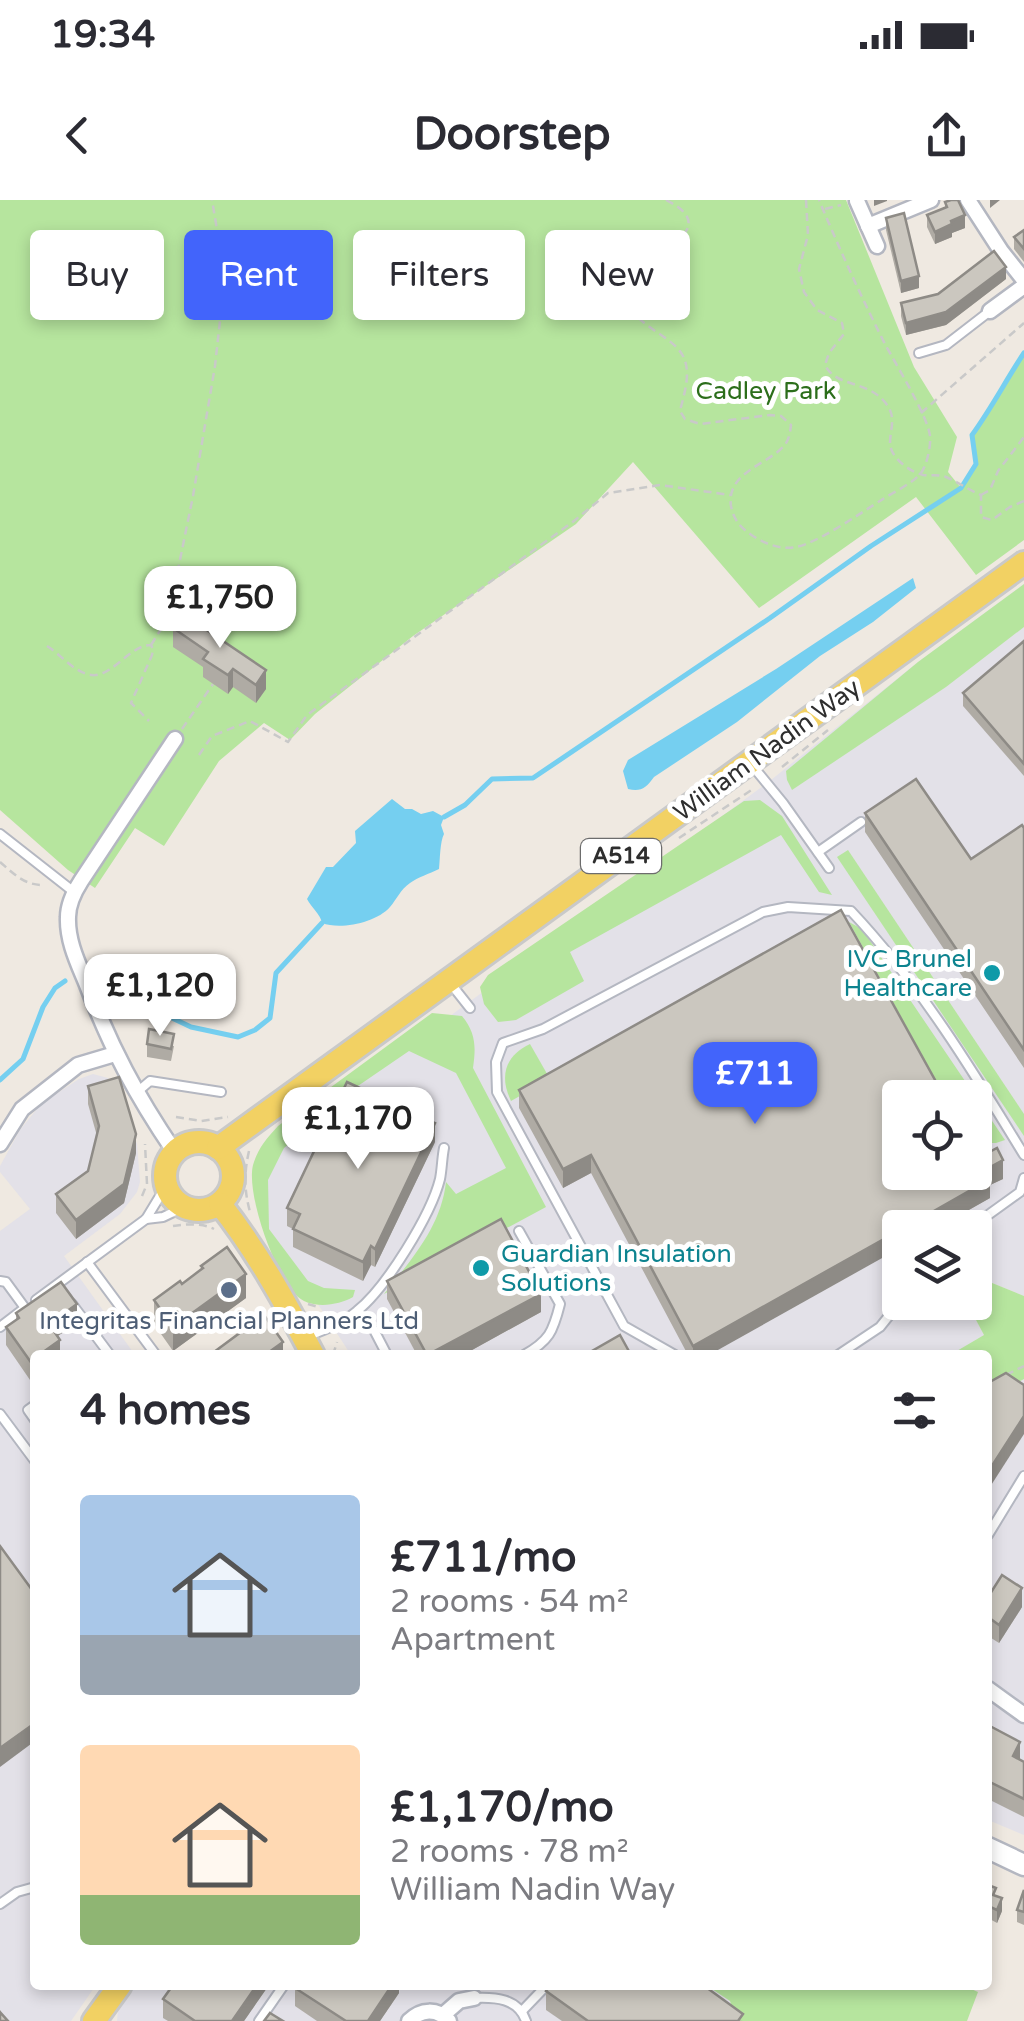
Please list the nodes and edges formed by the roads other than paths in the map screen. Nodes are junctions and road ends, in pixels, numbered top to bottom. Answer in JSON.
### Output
{"nodes":[{"id":1,"x":931,"y":200,"type":"edge"},
{"id":2,"x":968,"y":200,"type":"edge"},
{"id":3,"x":857,"y":201,"type":"edge"},
{"id":4,"x":868,"y":226,"type":"junction"},
{"id":5,"x":877,"y":246,"type":"dead end"},
{"id":6,"x":1024,"y":283,"type":"edge"},
{"id":7,"x":990,"y":311,"type":"joint"},
{"id":8,"x":919,"y":353,"type":"dead end"},
{"id":9,"x":1024,"y":563,"type":"edge"},
{"id":10,"x":176,"y":738,"type":"road end"},
{"id":11,"x":750,"y":762,"type":"junction"},
{"id":12,"x":861,"y":822,"type":"edge"},
{"id":13,"x":0,"y":834,"type":"edge"},
{"id":14,"x":818,"y":852,"type":"junction"},
{"id":15,"x":829,"y":868,"type":"dead end"},
{"id":16,"x":74,"y":892,"type":"junction"},
{"id":17,"x":448,"y":981,"type":"junction"},
{"id":18,"x":470,"y":1008,"type":"dead end"},
{"id":19,"x":115,"y":1054,"type":"junction"},
{"id":20,"x":221,"y":1092,"type":"dead end"},
{"id":21,"x":136,"y":1093,"type":"junction"},
{"id":22,"x":0,"y":1144,"type":"edge"},
{"id":23,"x":218,"y":1148,"type":"junction"},
{"id":24,"x":444,"y":1148,"type":"dead end"},
{"id":25,"x":174,"y":1152,"type":"junction"},
{"id":26,"x":1024,"y":1155,"type":"edge"},
{"id":27,"x":1024,"y":1178,"type":"edge"},
{"id":28,"x":166,"y":1186,"type":"junction"},
{"id":29,"x":220,"y":1204,"type":"junction"},
{"id":30,"x":184,"y":1207,"type":"junction"},
{"id":31,"x":992,"y":1212,"type":"edge"},
{"id":32,"x":146,"y":1219,"type":"junction"},
{"id":33,"x":519,"y":1231,"type":"dead end"},
{"id":34,"x":88,"y":1262,"type":"junction"},
{"id":35,"x":0,"y":1281,"type":"edge"},
{"id":36,"x":58,"y":1284,"type":"junction"},
{"id":37,"x":25,"y":1308,"type":"junction"},
{"id":38,"x":358,"y":1311,"type":"junction"},
{"id":39,"x":886,"y":1320,"type":"edge"},
{"id":40,"x":0,"y":1326,"type":"edge"},
{"id":41,"x":309,"y":1346,"type":"edge"},
{"id":42,"x":106,"y":1350,"type":"edge"},
{"id":43,"x":152,"y":1350,"type":"edge"},
{"id":44,"x":384,"y":1350,"type":"edge"},
{"id":45,"x":533,"y":1350,"type":"edge"},
{"id":46,"x":667,"y":1350,"type":"edge"},
{"id":47,"x":846,"y":1350,"type":"edge"},
{"id":48,"x":0,"y":1414,"type":"edge"},
{"id":49,"x":30,"y":1454,"type":"edge"},
{"id":50,"x":1024,"y":1476,"type":"edge"},
{"id":51,"x":992,"y":1528,"type":"edge"},
{"id":52,"x":992,"y":1692,"type":"edge"},
{"id":53,"x":1024,"y":1714,"type":"edge"},
{"id":54,"x":992,"y":1850,"type":"edge"},
{"id":55,"x":1024,"y":1866,"type":"edge"},
{"id":56,"x":30,"y":1889,"type":"edge"},
{"id":57,"x":0,"y":1904,"type":"edge"},
{"id":58,"x":116,"y":1990,"type":"edge"},
{"id":59,"x":281,"y":1990,"type":"edge"},
{"id":60,"x":542,"y":1990,"type":"edge"},
{"id":61,"x":474,"y":1998,"type":"joint"},
{"id":62,"x":522,"y":2010,"type":"junction"},
{"id":63,"x":261,"y":2018,"type":"edge"},
{"id":64,"x":446,"y":2018,"type":"edge"},
{"id":65,"x":94,"y":2021,"type":"edge"},
{"id":66,"x":273,"y":2021,"type":"edge"},
{"id":67,"x":409,"y":2021,"type":"edge"},
{"id":68,"x":526,"y":2021,"type":"edge"}],
"edges":[{"from":1,"to":4,"type":"street"},
{"from":2,"to":6,"type":"street"},
{"from":3,"to":4,"type":"street"},
{"from":4,"to":5,"type":"street"},
{"from":6,"to":7,"type":"street"},
{"from":7,"to":8,"type":"lane"},
{"from":9,"to":11,"type":"main road","name":"William Nadin Way","number":"A514"},
{"from":10,"to":16,"type":"street"},
{"from":11,"to":14,"type":"lane"},
{"from":11,"to":17,"type":"main road","name":"William Nadin Way","number":"A514"},
{"from":12,"to":14,"type":"lane"},
{"from":13,"to":16,"type":"lane"},
{"from":14,"to":15,"type":"lane"},
{"from":16,"to":19,"type":"street"},
{"from":17,"to":18,"type":"lane"},
{"from":17,"to":23,"type":"main road","name":"William Nadin Way","number":"A514"},
{"from":19,"to":21,"type":"street"},
{"from":19,"to":22,"type":"street"},
{"from":20,"to":21,"type":"lane"},
{"from":21,"to":25,"type":"street"},
{"from":23,"to":25,"type":"main road"},
{"from":23,"to":29,"type":"main road"},
{"from":24,"to":38,"type":"lane"},
{"from":25,"to":28,"type":"main road"},
{"from":26,"to":46,"type":"lane"},
{"from":27,"to":31,"type":"lane"},
{"from":28,"to":30,"type":"main road"},
{"from":28,"to":32,"type":"lane"},
{"from":29,"to":30,"type":"main road"},
{"from":29,"to":41,"type":"main road"},
{"from":30,"to":32,"type":"lane"},
{"from":32,"to":34,"type":"lane"},
{"from":33,"to":45,"type":"lane"},
{"from":34,"to":36,"type":"lane"},
{"from":34,"to":43,"type":"lane"},
{"from":35,"to":37,"type":"lane"},
{"from":36,"to":37,"type":"lane"},
{"from":36,"to":42,"type":"lane"},
{"from":37,"to":40,"type":"lane"},
{"from":38,"to":41,"type":"lane"},
{"from":38,"to":44,"type":"lane"},
{"from":39,"to":47,"type":"lane"},
{"from":48,"to":49,"type":"lane"},
{"from":50,"to":51,"type":"lane"},
{"from":52,"to":53,"type":"street"},
{"from":54,"to":55,"type":"street"},
{"from":56,"to":57,"type":"lane"},
{"from":58,"to":65,"type":"main road"},
{"from":59,"to":63,"type":"lane"},
{"from":60,"to":62,"type":"lane"},
{"from":61,"to":62,"type":"lane"},
{"from":61,"to":64,"type":"street"},
{"from":62,"to":68,"type":"lane"},
{"from":63,"to":66,"type":"lane"},
{"from":64,"to":67,"type":"street"}]}
